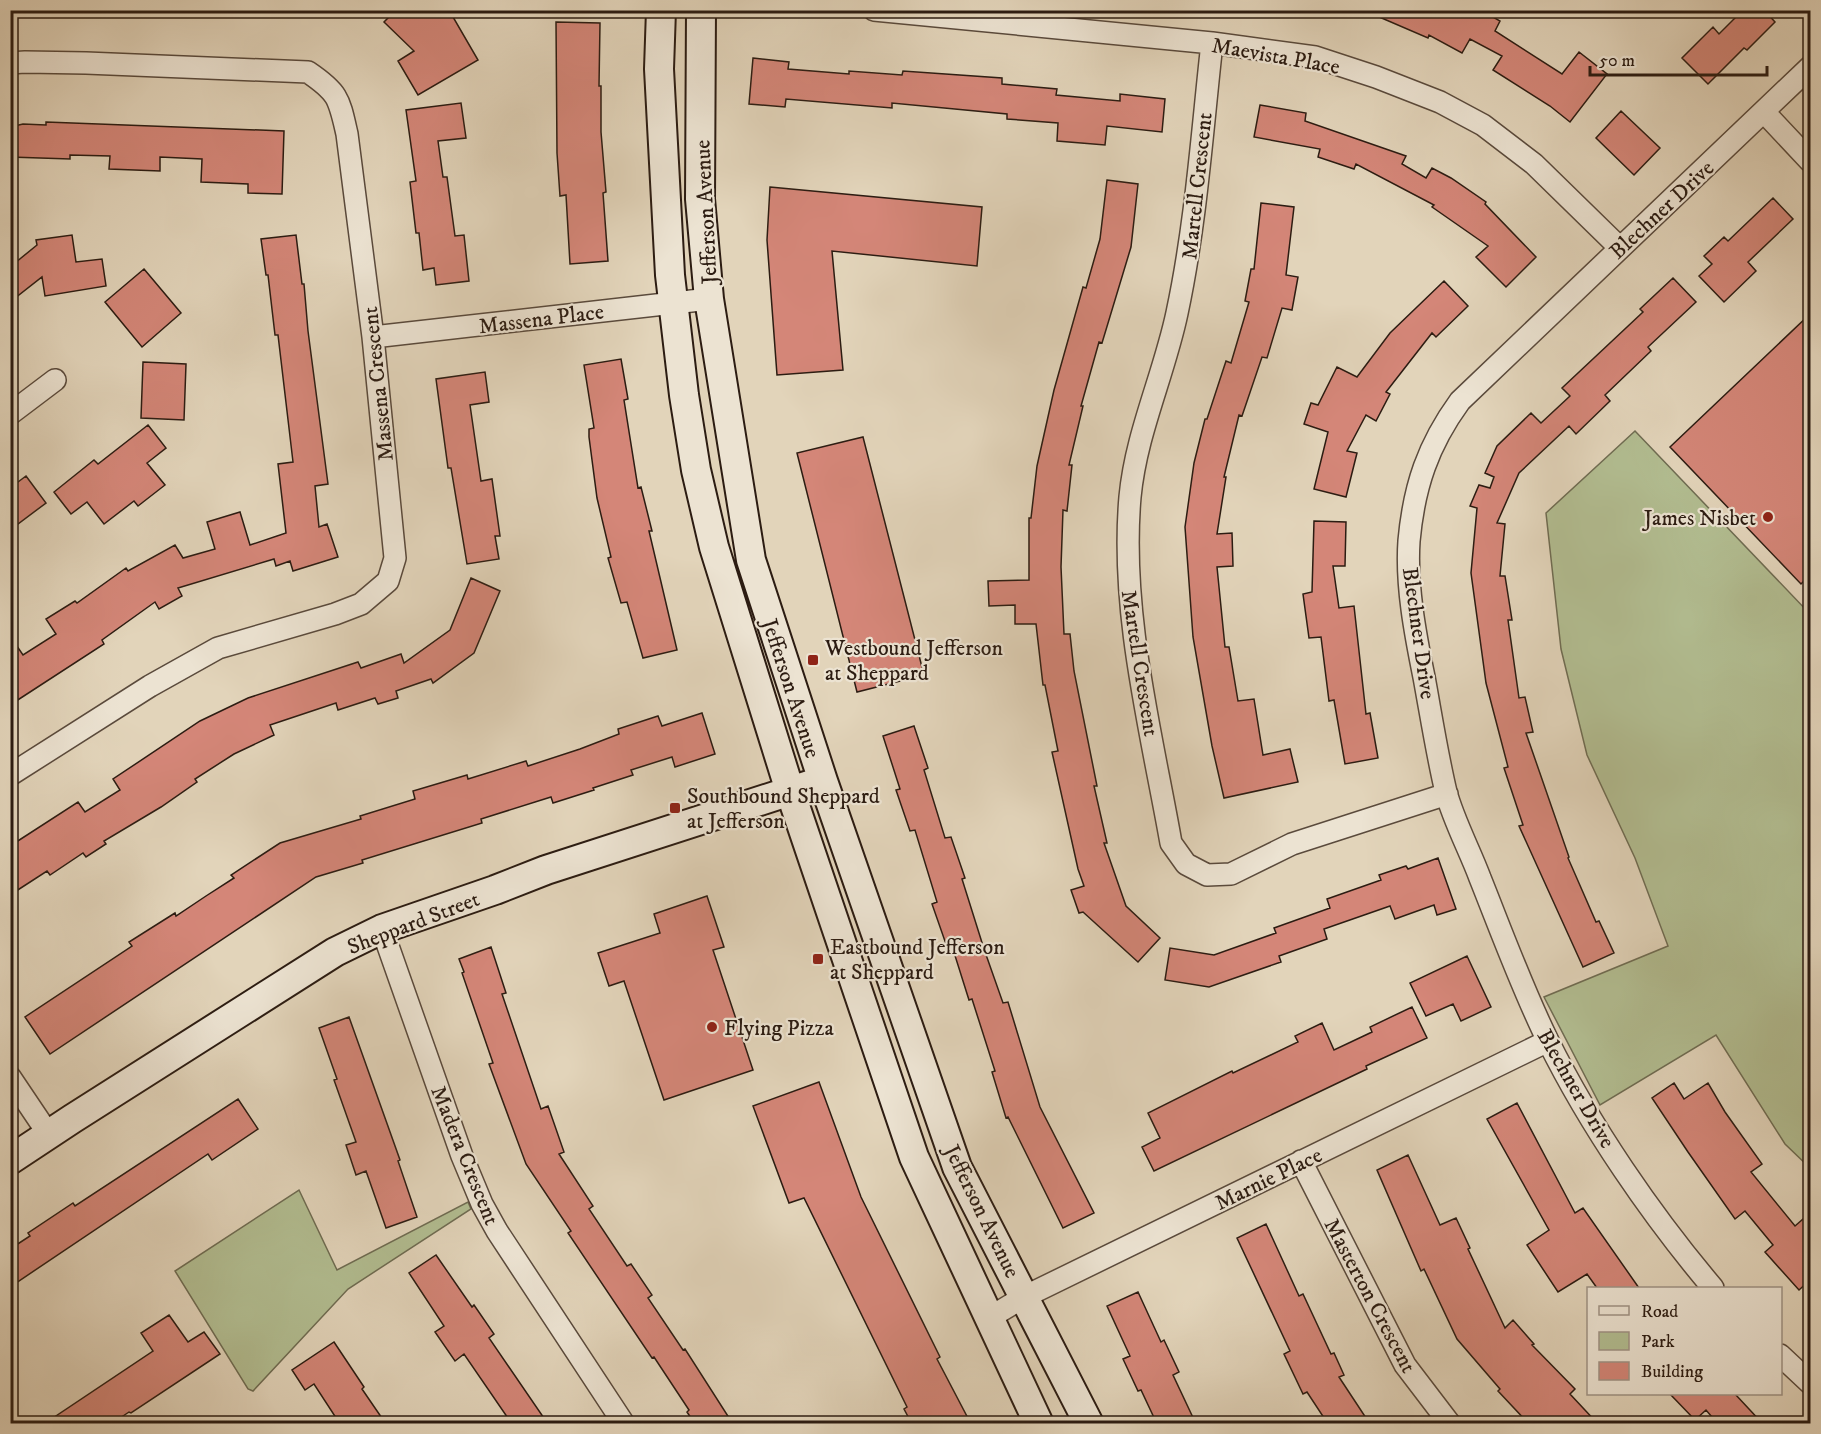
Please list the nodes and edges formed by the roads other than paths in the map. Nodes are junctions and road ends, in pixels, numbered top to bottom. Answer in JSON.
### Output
{"nodes":[{"id":1,"x":661,"y":10,"type":"edge"},
{"id":2,"x":701,"y":10,"type":"edge"},
{"id":3,"x":874,"y":10,"type":"edge"},
{"id":4,"x":1212,"y":43,"type":"junction"},
{"id":5,"x":10,"y":63,"type":"edge"},
{"id":6,"x":1810,"y":68,"type":"edge"},
{"id":7,"x":1764,"y":112,"type":"junction"},
{"id":8,"x":1810,"y":161,"type":"edge"},
{"id":9,"x":1620,"y":248,"type":"junction"},
{"id":10,"x":709,"y":299,"type":"junction"},
{"id":11,"x":674,"y":302,"type":"junction"},
{"id":12,"x":373,"y":337,"type":"junction"},
{"id":13,"x":55,"y":380,"type":"dead end"},
{"id":14,"x":10,"y":414,"type":"edge"},
{"id":15,"x":10,"y":775,"type":"edge"},
{"id":16,"x":823,"y":781,"type":"junction"},
{"id":17,"x":790,"y":791,"type":"junction"},
{"id":18,"x":1447,"y":794,"type":"junction"},
{"id":19,"x":382,"y":929,"type":"junction"},
{"id":20,"x":1548,"y":1041,"type":"junction"},
{"id":21,"x":10,"y":1077,"type":"edge"},
{"id":22,"x":49,"y":1135,"type":"junction"},
{"id":23,"x":10,"y":1160,"type":"edge"},
{"id":24,"x":1301,"y":1161,"type":"junction"},
{"id":25,"x":1712,"y":1287,"type":"edge"},
{"id":26,"x":1024,"y":1297,"type":"junction"},
{"id":27,"x":989,"y":1318,"type":"junction"},
{"id":28,"x":1782,"y":1357,"type":"edge"},
{"id":29,"x":1810,"y":1383,"type":"edge"},
{"id":30,"x":624,"y":1424,"type":"edge"},
{"id":31,"x":1039,"y":1424,"type":"edge"},
{"id":32,"x":1089,"y":1424,"type":"edge"},
{"id":33,"x":1450,"y":1424,"type":"edge"}],
"edges":[{"from":1,"to":11,"type":"street","name":"Jefferson Avenue"},
{"from":2,"to":10,"type":"street","name":"Jefferson Avenue"},
{"from":3,"to":4,"type":"street","name":"Maevista Place"},
{"from":4,"to":9,"type":"street","name":"Maevista Place"},
{"from":4,"to":18,"type":"street","name":"Martell Crescent"},
{"from":5,"to":12,"type":"street","name":"Massena Crescent"},
{"from":6,"to":7,"type":"street","name":"Blechner Drive"},
{"from":7,"to":8,"type":"street"},
{"from":7,"to":9,"type":"street","name":"Blechner Drive"},
{"from":9,"to":18,"type":"street","name":"Blechner Drive"},
{"from":10,"to":11,"type":"street","name":"Massena Place"},
{"from":10,"to":16,"type":"street","name":"Jefferson Avenue"},
{"from":11,"to":12,"type":"street","name":"Massena Place"},
{"from":11,"to":17,"type":"street","name":"Jefferson Avenue"},
{"from":12,"to":15,"type":"street","name":"Massena Crescent"},
{"from":13,"to":14,"type":"street"},
{"from":16,"to":17,"type":"street","name":"Sheppard Street"},
{"from":16,"to":26,"type":"street","name":"Jefferson Avenue"},
{"from":17,"to":19,"type":"street","name":"Sheppard Street"},
{"from":17,"to":27,"type":"street","name":"Jefferson Avenue"},
{"from":18,"to":20,"type":"street","name":"Blechner Drive"},
{"from":19,"to":22,"type":"street","name":"Sheppard Street"},
{"from":19,"to":30,"type":"street","name":"Madera Crescent"},
{"from":20,"to":24,"type":"street","name":"Marnie Place"},
{"from":20,"to":25,"type":"street","name":"Blechner Drive"},
{"from":21,"to":22,"type":"street"},
{"from":22,"to":23,"type":"street","name":"Sheppard Street"},
{"from":24,"to":26,"type":"street","name":"Marnie Place"},
{"from":24,"to":33,"type":"street","name":"Masterton Crescent"},
{"from":26,"to":27,"type":"street","name":"Marnie Place"},
{"from":26,"to":32,"type":"street","name":"Jefferson Avenue"},
{"from":27,"to":31,"type":"street","name":"Jefferson Avenue"},
{"from":28,"to":29,"type":"street"}]}
